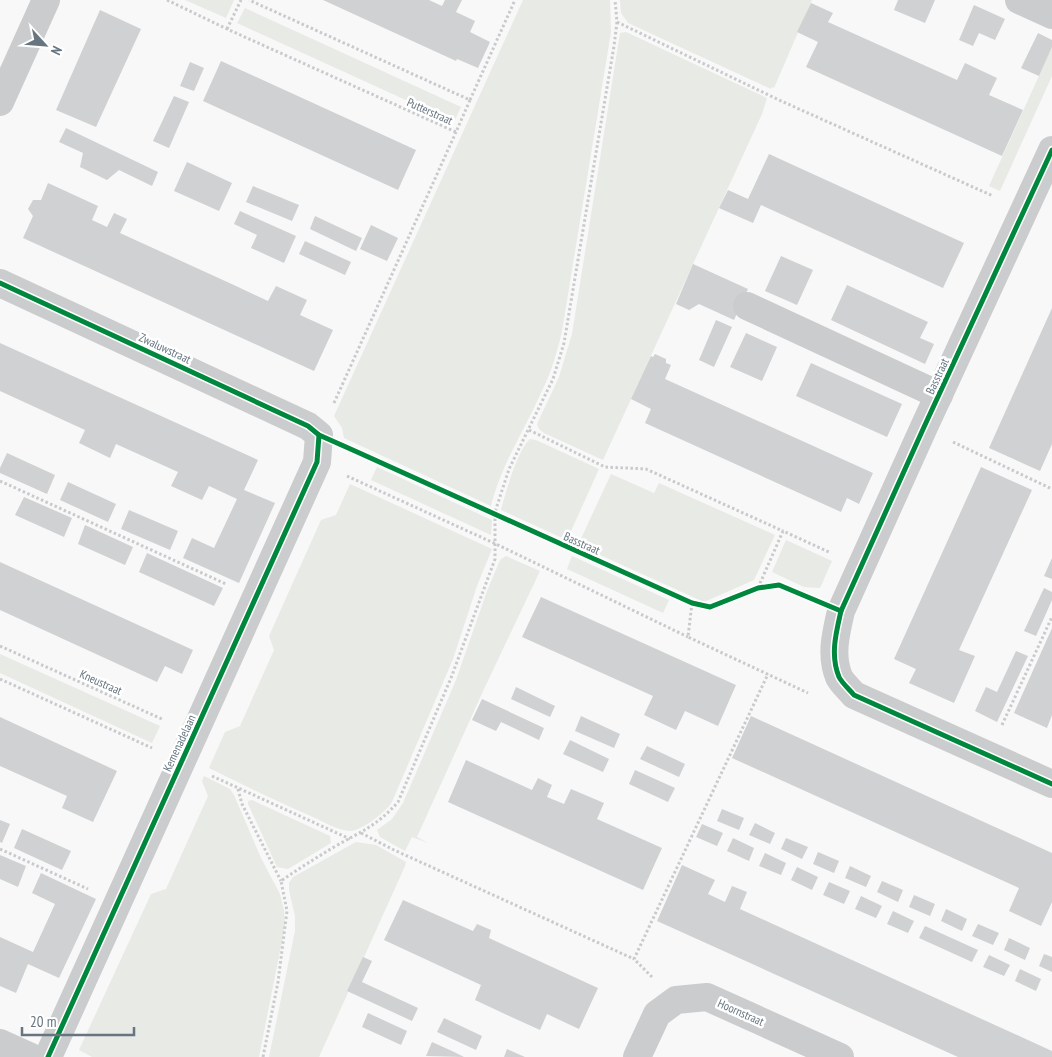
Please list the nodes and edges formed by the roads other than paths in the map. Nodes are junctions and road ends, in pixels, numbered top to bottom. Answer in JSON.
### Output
{"nodes":[{"id":1,"x":46,"y":0,"type":"edge"},
{"id":2,"x":1019,"y":0,"type":"edge"},
{"id":3,"x":1052,"y":15,"type":"edge"},
{"id":4,"x":0,"y":102,"type":"edge"},
{"id":5,"x":1052,"y":150,"type":"edge"},
{"id":6,"x":0,"y":283,"type":"edge"},
{"id":7,"x":747,"y":306,"type":"dead end"},
{"id":8,"x":939,"y":395,"type":"junction"},
{"id":9,"x":319,"y":435,"type":"joint"},
{"id":10,"x":1051,"y":781,"type":"edge"},
{"id":11,"x":0,"y":1043,"type":"edge"},
{"id":12,"x":31,"y":1057,"type":"edge"},
{"id":13,"x":48,"y":1057,"type":"edge"},
{"id":14,"x":637,"y":1057,"type":"edge"},
{"id":15,"x":840,"y":1057,"type":"edge"}],
"edges":[{"from":1,"to":4,"type":"street"},
{"from":2,"to":3,"type":"street"},
{"from":5,"to":8,"type":"street","name":"Basstraat"},
{"from":6,"to":9,"type":"street","name":"Zwaluwstraat"},
{"from":7,"to":8,"type":"street","name":"Basstraat"},
{"from":8,"to":10,"type":"street","name":"Basstraat"},
{"from":9,"to":13,"type":"street","name":"Kemenadelaan"},
{"from":11,"to":12,"type":"street"},
{"from":14,"to":15,"type":"street","name":"Hoornstraat"}]}
